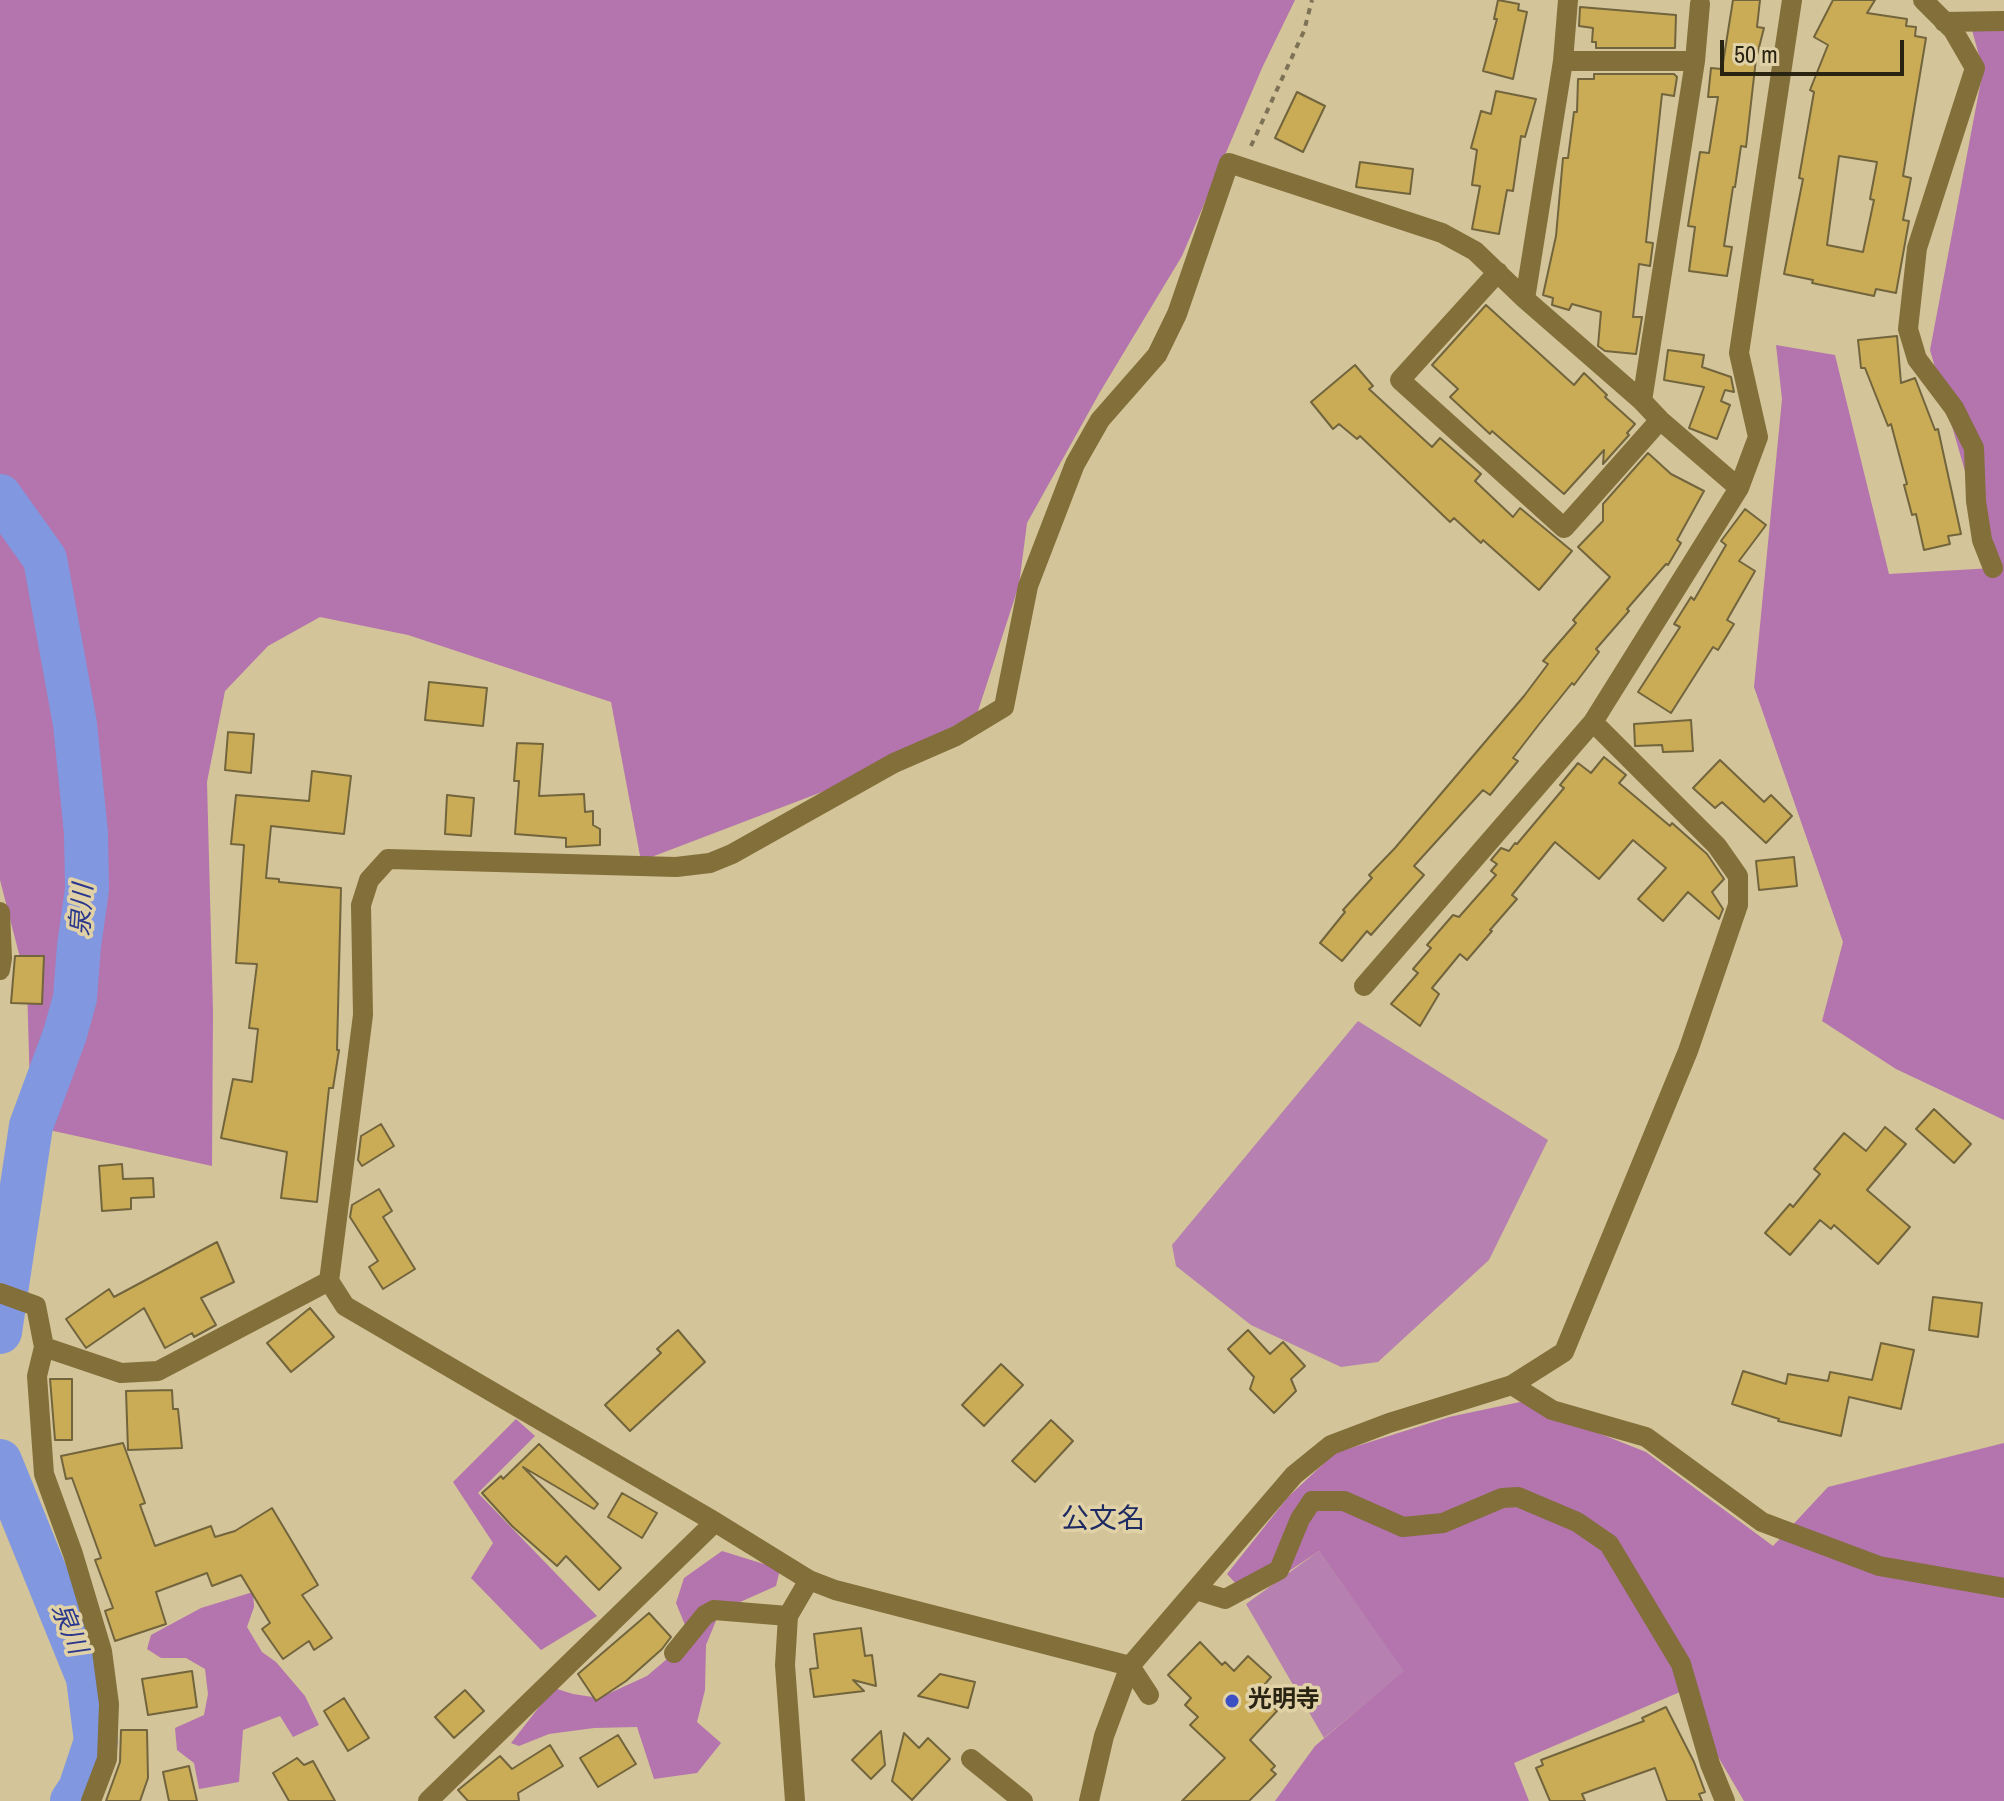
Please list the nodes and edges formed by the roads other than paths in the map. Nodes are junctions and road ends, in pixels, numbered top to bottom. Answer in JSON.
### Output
{"nodes":[{"id":1,"x":1568,"y":0,"type":"edge"},
{"id":2,"x":1792,"y":0,"type":"edge"},
{"id":3,"x":1923,"y":0,"type":"edge"},
{"id":4,"x":1700,"y":4,"type":"dead end"},
{"id":5,"x":2004,"y":21,"type":"edge"},
{"id":6,"x":1944,"y":22,"type":"junction"},
{"id":7,"x":1563,"y":61,"type":"junction"},
{"id":8,"x":1695,"y":61,"type":"junction"},
{"id":9,"x":1498,"y":272,"type":"junction"},
{"id":10,"x":1525,"y":299,"type":"junction"},
{"id":11,"x":1642,"y":401,"type":"junction"},
{"id":12,"x":1660,"y":420,"type":"junction"},
{"id":13,"x":1739,"y":488,"type":"junction"},
{"id":14,"x":1993,"y":568,"type":"dead end"},
{"id":15,"x":1593,"y":722,"type":"junction"},
{"id":16,"x":0,"y":912,"type":"edge"},
{"id":17,"x":0,"y":970,"type":"edge"},
{"id":18,"x":1364,"y":986,"type":"dead end"},
{"id":19,"x":329,"y":1281,"type":"junction"},
{"id":20,"x":0,"y":1293,"type":"edge"},
{"id":21,"x":44,"y":1347,"type":"junction"},
{"id":22,"x":1512,"y":1385,"type":"junction"},
{"id":23,"x":715,"y":1522,"type":"junction"},
{"id":24,"x":809,"y":1580,"type":"junction"},
{"id":25,"x":2004,"y":1588,"type":"edge"},
{"id":26,"x":1196,"y":1590,"type":"junction"},
{"id":27,"x":788,"y":1616,"type":"junction"},
{"id":28,"x":674,"y":1653,"type":"dead end"},
{"id":29,"x":1130,"y":1666,"type":"junction"},
{"id":30,"x":1149,"y":1695,"type":"dead end"},
{"id":31,"x":971,"y":1759,"type":"dead end"},
{"id":32,"x":91,"y":1801,"type":"edge"},
{"id":33,"x":428,"y":1801,"type":"edge"},
{"id":34,"x":795,"y":1801,"type":"edge"},
{"id":35,"x":1023,"y":1801,"type":"edge"},
{"id":36,"x":1089,"y":1801,"type":"edge"},
{"id":37,"x":1725,"y":1801,"type":"edge"}],
"edges":[{"from":1,"to":7,"type":"street"},
{"from":2,"to":13,"type":"street"},
{"from":3,"to":6,"type":"street"},
{"from":4,"to":8,"type":"street"},
{"from":5,"to":6,"type":"street"},
{"from":6,"to":14,"type":"street"},
{"from":7,"to":8,"type":"street"},
{"from":7,"to":10,"type":"street"},
{"from":8,"to":11,"type":"street"},
{"from":9,"to":10,"type":"street"},
{"from":9,"to":12,"type":"street"},
{"from":9,"to":19,"type":"street"},
{"from":10,"to":11,"type":"street"},
{"from":11,"to":12,"type":"street"},
{"from":12,"to":13,"type":"street"},
{"from":13,"to":15,"type":"street"},
{"from":15,"to":18,"type":"street"},
{"from":15,"to":22,"type":"street"},
{"from":16,"to":17,"type":"street"},
{"from":19,"to":21,"type":"street"},
{"from":19,"to":23,"type":"street"},
{"from":20,"to":21,"type":"street"},
{"from":21,"to":32,"type":"street"},
{"from":22,"to":25,"type":"street"},
{"from":22,"to":26,"type":"street"},
{"from":23,"to":24,"type":"street"},
{"from":23,"to":33,"type":"street"},
{"from":24,"to":27,"type":"street"},
{"from":24,"to":29,"type":"street"},
{"from":26,"to":29,"type":"street"},
{"from":26,"to":37,"type":"street"},
{"from":27,"to":28,"type":"street"},
{"from":27,"to":34,"type":"street"},
{"from":29,"to":30,"type":"street"},
{"from":29,"to":36,"type":"street"},
{"from":31,"to":35,"type":"street"}]}
